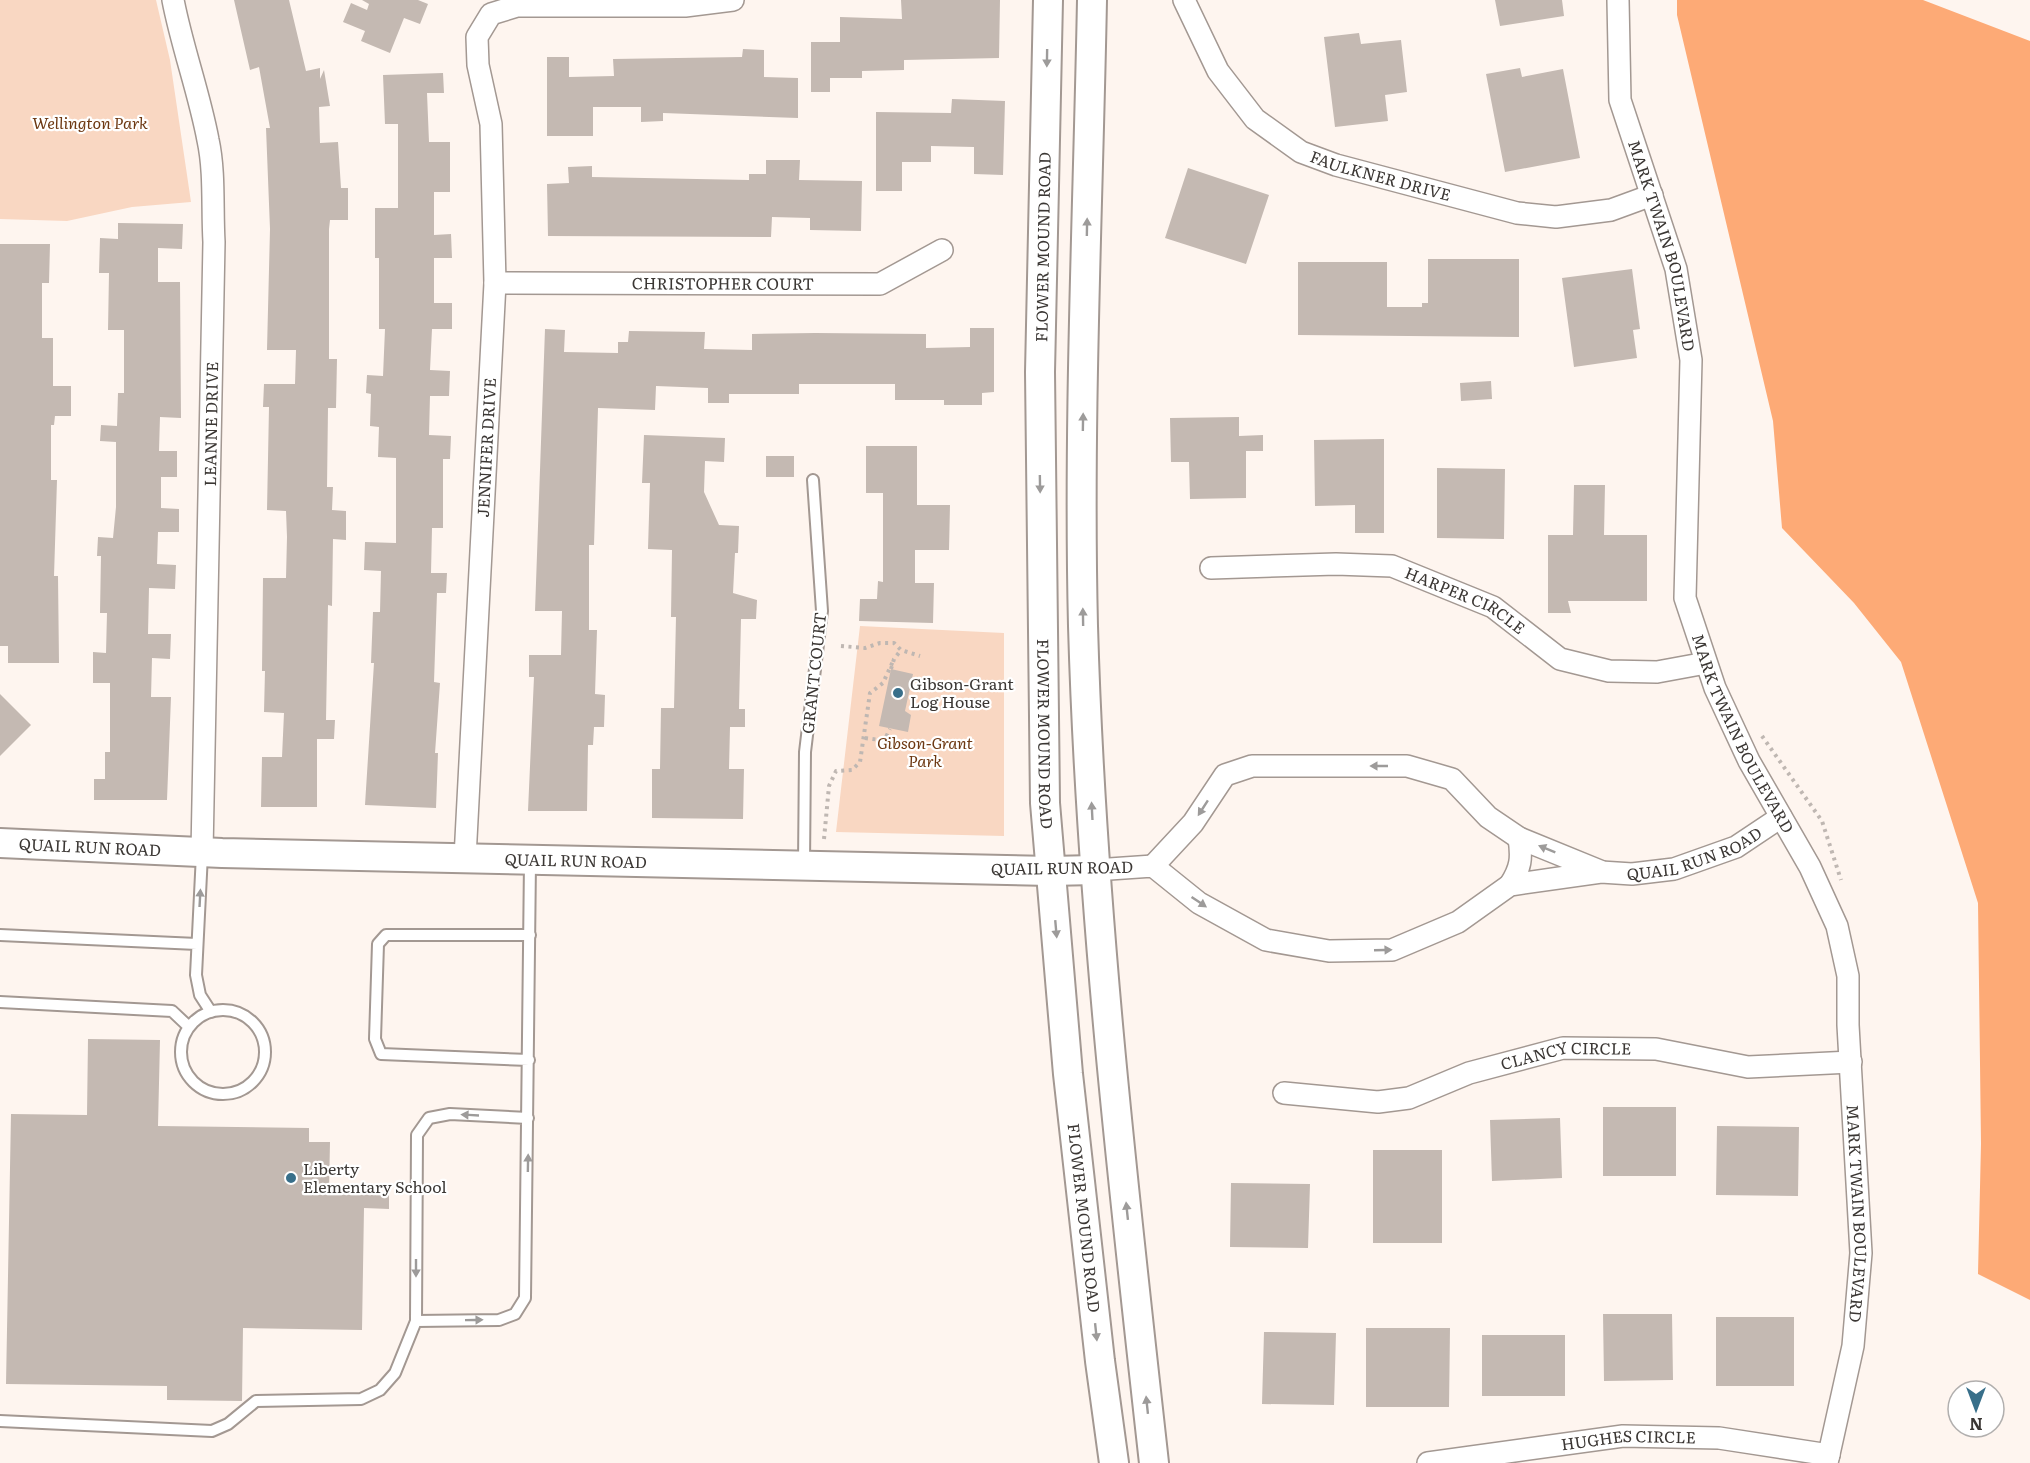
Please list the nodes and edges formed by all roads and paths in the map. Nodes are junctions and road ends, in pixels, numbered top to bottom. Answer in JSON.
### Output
{"nodes":[{"id":1,"x":173,"y":0,"type":"edge"},
{"id":2,"x":733,"y":0,"type":"edge"},
{"id":3,"x":1048,"y":0,"type":"edge"},
{"id":4,"x":1092,"y":0,"type":"edge"},
{"id":5,"x":1184,"y":0,"type":"edge"},
{"id":6,"x":1618,"y":0,"type":"edge"},
{"id":7,"x":1652,"y":195,"type":"junction"},
{"id":8,"x":942,"y":250,"type":"dead end"},
{"id":9,"x":495,"y":283,"type":"junction"},
{"id":10,"x":813,"y":480,"type":"dead end"},
{"id":11,"x":1211,"y":568,"type":"dead end"},
{"id":12,"x":841,"y":646,"type":"dead end"},
{"id":13,"x":901,"y":650,"type":"junction"},
{"id":14,"x":920,"y":656,"type":"dead end"},
{"id":15,"x":894,"y":659,"type":"junction"},
{"id":16,"x":1706,"y":663,"type":"junction"},
{"id":17,"x":891,"y":669,"type":"dead end"},
{"id":18,"x":1755,"y":726,"type":"dead end"},
{"id":19,"x":890,"y":729,"type":"dead end"},
{"id":20,"x":865,"y":738,"type":"junction"},
{"id":21,"x":1781,"y":817,"type":"junction"},
{"id":22,"x":1519,"y":838,"type":"junction"},
{"id":23,"x":824,"y":839,"type":"dead end"},
{"id":24,"x":0,"y":843,"type":"edge"},
{"id":25,"x":202,"y":852,"type":"junction"},
{"id":26,"x":465,"y":858,"type":"junction"},
{"id":27,"x":530,"y":860,"type":"junction"},
{"id":28,"x":804,"y":866,"type":"junction"},
{"id":29,"x":1153,"y":866,"type":"junction"},
{"id":30,"x":1095,"y":870,"type":"junction"},
{"id":31,"x":1050,"y":871,"type":"junction"},
{"id":32,"x":1601,"y":872,"type":"junction"},
{"id":33,"x":1842,"y":883,"type":"dead end"},
{"id":34,"x":1510,"y":885,"type":"junction"},
{"id":35,"x":530,"y":935,"type":"junction"},
{"id":36,"x":0,"y":936,"type":"edge"},
{"id":37,"x":197,"y":944,"type":"junction"},
{"id":38,"x":0,"y":1002,"type":"edge"},
{"id":39,"x":211,"y":1011,"type":"junction"},
{"id":40,"x":189,"y":1027,"type":"junction"},
{"id":41,"x":529,"y":1060,"type":"junction"},
{"id":42,"x":1851,"y":1062,"type":"junction"},
{"id":43,"x":1284,"y":1093,"type":"dead end"},
{"id":44,"x":528,"y":1118,"type":"junction"},
{"id":45,"x":416,"y":1321,"type":"junction"},
{"id":46,"x":0,"y":1421,"type":"edge"},
{"id":47,"x":1828,"y":1459,"type":"edge"},
{"id":48,"x":1114,"y":1463,"type":"edge"},
{"id":49,"x":1154,"y":1463,"type":"edge"},
{"id":50,"x":1428,"y":1463,"type":"edge"}],
"edges":[{"from":1,"to":25,"type":"street","name":"LEANNE DRIVE"},
{"from":2,"to":9,"type":"street","name":"JENNIFER DRIVE"},
{"from":3,"to":31,"type":"main road","name":"FLOWER MOUND ROAD","one_way":true},
{"from":30,"to":4,"type":"main road","one_way":true},
{"from":5,"to":7,"type":"street","name":"FAULKNER DRIVE"},
{"from":6,"to":7,"type":"street","name":"MARK TWAIN BOULEVARD"},
{"from":7,"to":16,"type":"street","name":"MARK TWAIN BOULEVARD"},
{"from":8,"to":9,"type":"street","name":"CHRISTOPHER COURT"},
{"from":9,"to":26,"type":"street","name":"JENNIFER DRIVE"},
{"from":10,"to":28,"type":"lane","name":"GRANT COURT"},
{"from":11,"to":16,"type":"street","name":"HARPER CIRCLE"},
{"from":12,"to":13,"type":"path"},
{"from":13,"to":14,"type":"path"},
{"from":13,"to":15,"type":"path"},
{"from":15,"to":17,"type":"path"},
{"from":15,"to":20,"type":"path"},
{"from":16,"to":21,"type":"street","name":"MARK TWAIN BOULEVARD"},
{"from":18,"to":33,"type":"path"},
{"from":19,"to":20,"type":"path"},
{"from":20,"to":23,"type":"path"},
{"from":21,"to":32,"type":"street","name":"QUAIL RUN ROAD"},
{"from":21,"to":42,"type":"street","name":"MARK TWAIN BOULEVARD"},
{"from":22,"to":29,"type":"street","name":"QUAIL RUN ROAD","one_way":true},
{"from":32,"to":22,"type":"street","name":"QUAIL RUN ROAD","one_way":true},
{"from":22,"to":34,"type":"street"},
{"from":24,"to":25,"type":"main road","name":"QUAIL RUN ROAD"},
{"from":25,"to":26,"type":"main road","name":"QUAIL RUN ROAD"},
{"from":37,"to":25,"type":"lane","one_way":true},
{"from":26,"to":27,"type":"main road","name":"QUAIL RUN ROAD"},
{"from":27,"to":28,"type":"main road","name":"QUAIL RUN ROAD"},
{"from":27,"to":35,"type":"lane"},
{"from":28,"to":31,"type":"main road","name":"QUAIL RUN ROAD"},
{"from":29,"to":30,"type":"street","name":"QUAIL RUN ROAD"},
{"from":29,"to":34,"type":"street","name":"QUAIL RUN ROAD","one_way":true},
{"from":30,"to":31,"type":"main road","name":"QUAIL RUN ROAD"},
{"from":49,"to":30,"type":"main road","one_way":true},
{"from":31,"to":48,"type":"main road","name":"FLOWER MOUND ROAD","one_way":true},
{"from":32,"to":34,"type":"street","name":"QUAIL RUN ROAD"},
{"from":35,"to":41,"type":"lane"},
{"from":35,"to":41,"type":"lane"},
{"from":36,"to":37,"type":"lane"},
{"from":37,"to":39,"type":"lane"},
{"from":38,"to":40,"type":"lane"},
{"from":39,"to":40,"type":"lane"},
{"from":39,"to":40,"type":"lane"},
{"from":41,"to":44,"type":"lane"},
{"from":42,"to":43,"type":"street","name":"CLANCY CIRCLE"},
{"from":42,"to":47,"type":"street","name":"MARK TWAIN BOULEVARD"},
{"from":45,"to":44,"type":"lane","one_way":true},
{"from":44,"to":45,"type":"lane","one_way":true},
{"from":45,"to":46,"type":"lane"},
{"from":47,"to":50,"type":"street","name":"HUGHES CIRCLE"}]}
